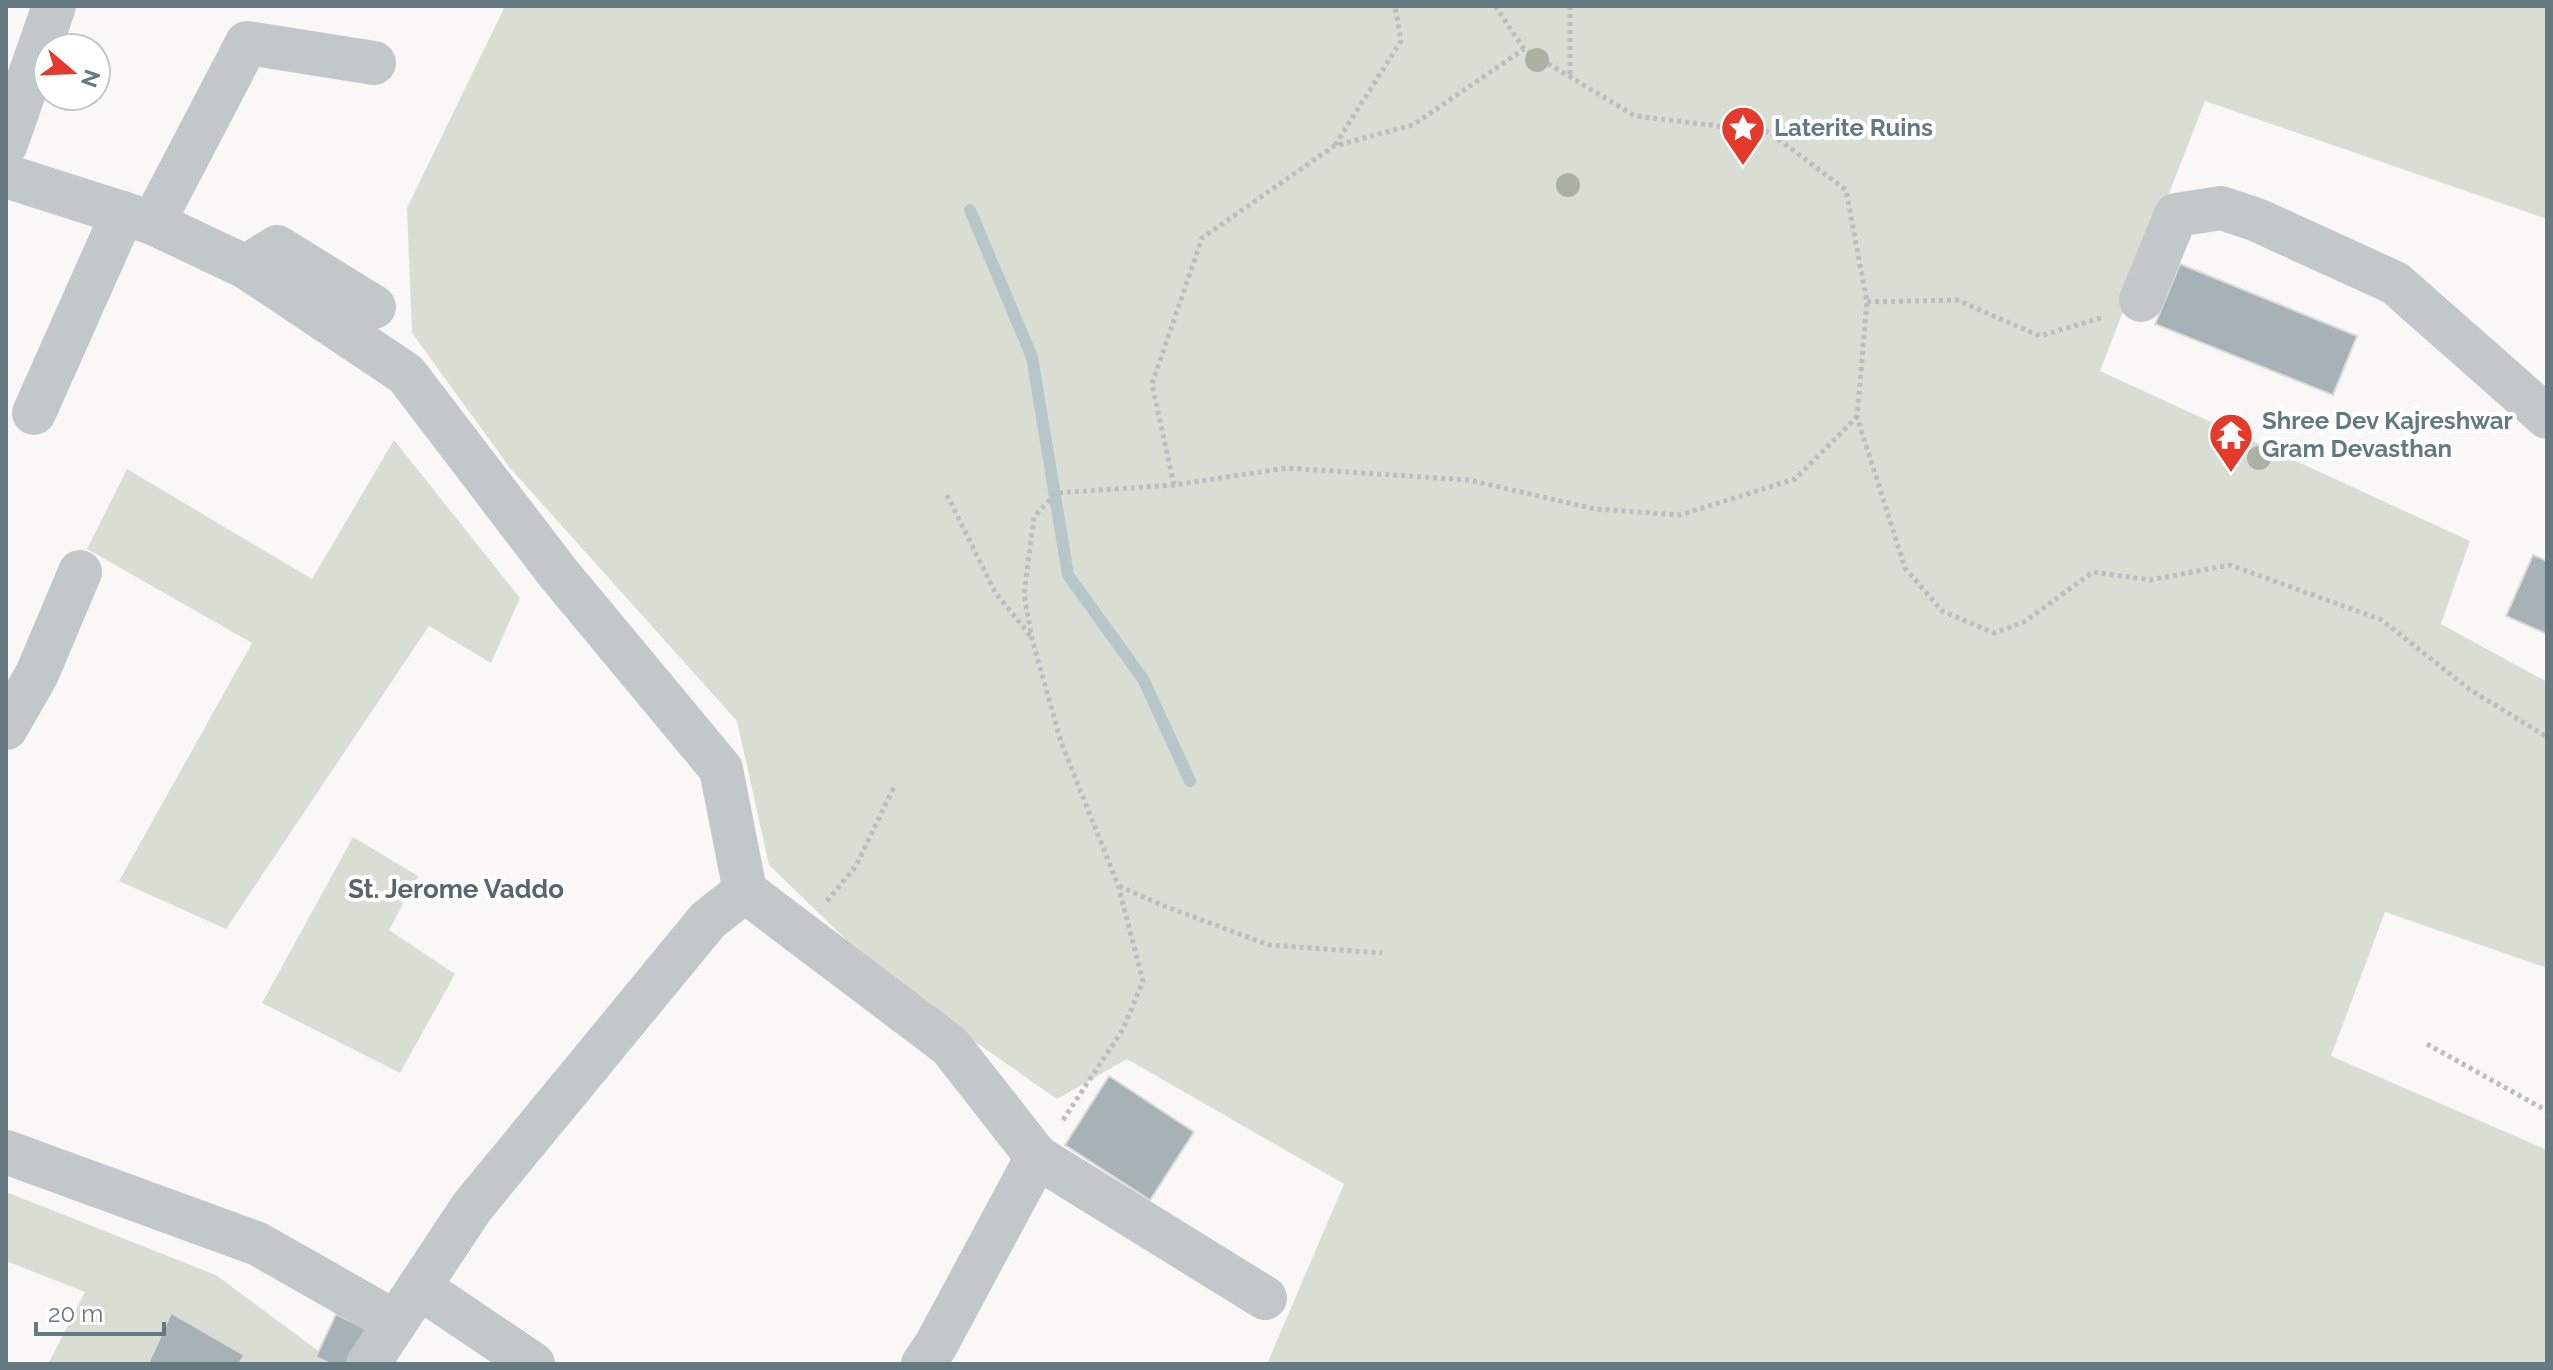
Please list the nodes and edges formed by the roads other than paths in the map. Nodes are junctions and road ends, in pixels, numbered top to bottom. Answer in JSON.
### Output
{"nodes":[{"id":1,"x":54,"y":6,"type":"edge"},
{"id":2,"x":374,"y":63,"type":"dead end"},
{"id":3,"x":6,"y":144,"type":"edge"},
{"id":4,"x":6,"y":176,"type":"edge"},
{"id":5,"x":138,"y":218,"type":"junction"},
{"id":6,"x":246,"y":267,"type":"junction"},
{"id":7,"x":2141,"y":300,"type":"road end"},
{"id":8,"x":374,"y":307,"type":"dead end"},
{"id":9,"x":34,"y":413,"type":"dead end"},
{"id":10,"x":2547,"y":417,"type":"edge"},
{"id":11,"x":80,"y":572,"type":"dead end"},
{"id":12,"x":6,"y":728,"type":"edge"},
{"id":13,"x":745,"y":891,"type":"junction"},
{"id":14,"x":6,"y":1152,"type":"edge"},
{"id":15,"x":1038,"y":1157,"type":"junction"},
{"id":16,"x":1265,"y":1298,"type":"dead end"},
{"id":17,"x":407,"y":1304,"type":"junction"},
{"id":18,"x":368,"y":1364,"type":"edge"},
{"id":19,"x":533,"y":1364,"type":"edge"},
{"id":20,"x":923,"y":1364,"type":"edge"}],
"edges":[{"from":1,"to":3,"type":"street"},
{"from":2,"to":5,"type":"street"},
{"from":4,"to":5,"type":"street"},
{"from":5,"to":6,"type":"street"},
{"from":5,"to":9,"type":"street"},
{"from":6,"to":8,"type":"street"},
{"from":6,"to":13,"type":"street"},
{"from":7,"to":10,"type":"street"},
{"from":11,"to":12,"type":"street"},
{"from":13,"to":15,"type":"street"},
{"from":13,"to":17,"type":"street"},
{"from":14,"to":17,"type":"street"},
{"from":15,"to":16,"type":"street"},
{"from":15,"to":20,"type":"street"},
{"from":17,"to":18,"type":"street"},
{"from":17,"to":19,"type":"street"}]}
